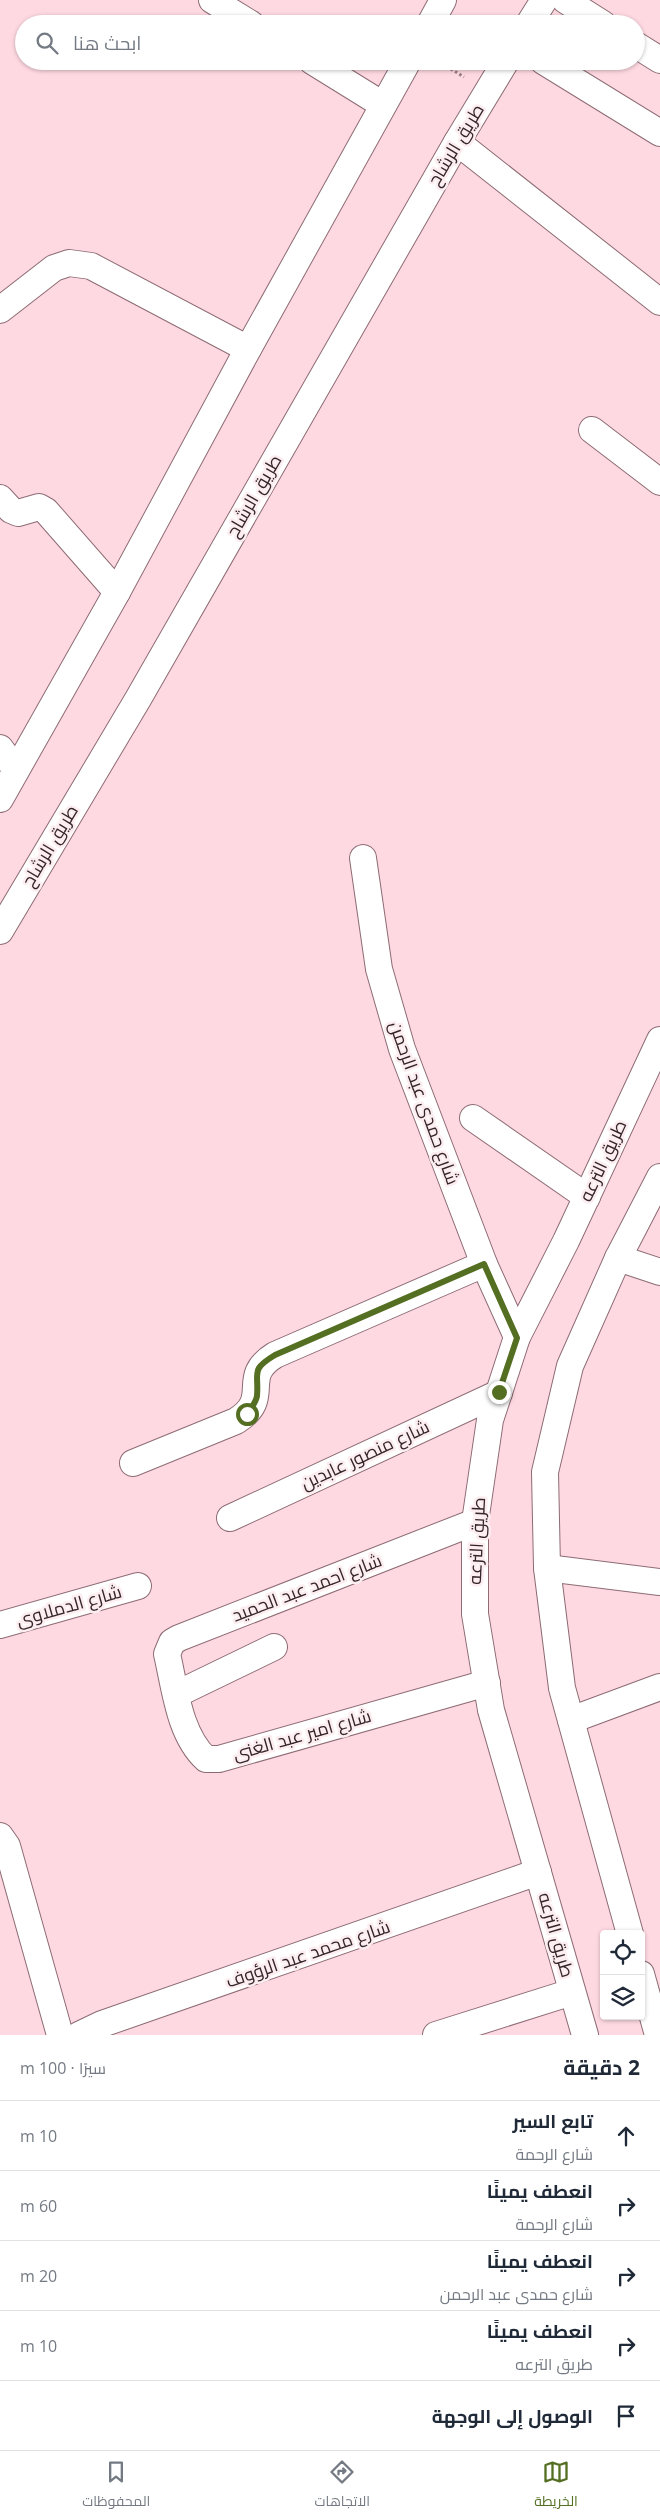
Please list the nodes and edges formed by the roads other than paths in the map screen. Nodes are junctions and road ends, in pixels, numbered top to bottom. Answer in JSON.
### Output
{"nodes":[{"id":1,"x":212,"y":0,"type":"edge"},
{"id":2,"x":443,"y":0,"type":"edge"},
{"id":3,"x":544,"y":0,"type":"edge"},
{"id":4,"x":565,"y":0,"type":"edge"},
{"id":5,"x":236,"y":15,"type":"edge"},
{"id":6,"x":435,"y":15,"type":"edge"},
{"id":7,"x":535,"y":15,"type":"edge"},
{"id":8,"x":589,"y":15,"type":"edge"},
{"id":9,"x":645,"y":51,"type":"edge"},
{"id":10,"x":660,"y":60,"type":"edge"},
{"id":11,"x":327,"y":70,"type":"edge"},
{"id":12,"x":403,"y":70,"type":"edge"},
{"id":13,"x":501,"y":70,"type":"edge"},
{"id":14,"x":558,"y":70,"type":"edge"},
{"id":15,"x":383,"y":105,"type":"junction"},
{"id":16,"x":660,"y":133,"type":"edge"},
{"id":17,"x":457,"y":142,"type":"junction"},
{"id":18,"x":660,"y":302,"type":"edge"},
{"id":19,"x":0,"y":310,"type":"edge"},
{"id":20,"x":248,"y":348,"type":"junction"},
{"id":21,"x":592,"y":430,"type":"dead end"},
{"id":22,"x":660,"y":482,"type":"edge"},
{"id":23,"x":0,"y":498,"type":"edge"},
{"id":24,"x":117,"y":592,"type":"junction"},
{"id":25,"x":0,"y":748,"type":"edge"},
{"id":26,"x":16,"y":770,"type":"junction"},
{"id":27,"x":0,"y":799,"type":"edge"},
{"id":28,"x":362,"y":858,"type":"dead end"},
{"id":29,"x":0,"y":931,"type":"edge"},
{"id":30,"x":660,"y":1040,"type":"edge"},
{"id":31,"x":473,"y":1118,"type":"dead end"},
{"id":32,"x":660,"y":1177,"type":"edge"},
{"id":33,"x":587,"y":1197,"type":"junction"},
{"id":34,"x":618,"y":1258,"type":"junction"},
{"id":35,"x":484,"y":1264,"type":"junction"},
{"id":36,"x":660,"y":1272,"type":"edge"},
{"id":37,"x":517,"y":1338,"type":"junction"},
{"id":38,"x":499,"y":1392,"type":"junction"},
{"id":39,"x":133,"y":1463,"type":"dead end"},
{"id":40,"x":230,"y":1518,"type":"dead end"},
{"id":41,"x":475,"y":1522,"type":"junction"},
{"id":42,"x":547,"y":1568,"type":"junction"},
{"id":43,"x":660,"y":1582,"type":"edge"},
{"id":44,"x":138,"y":1586,"type":"dead end"},
{"id":45,"x":0,"y":1625,"type":"edge"},
{"id":46,"x":274,"y":1647,"type":"dead end"},
{"id":47,"x":487,"y":1683,"type":"junction"},
{"id":48,"x":174,"y":1685,"type":"junction"},
{"id":49,"x":660,"y":1687,"type":"edge"},
{"id":50,"x":571,"y":1720,"type":"junction"},
{"id":51,"x":0,"y":1836,"type":"edge"},
{"id":52,"x":538,"y":1872,"type":"junction"},
{"id":53,"x":629,"y":1930,"type":"edge"},
{"id":54,"x":641,"y":1975,"type":"edge"},
{"id":55,"x":572,"y":1992,"type":"junction"},
{"id":56,"x":657,"y":2022,"type":"edge"},
{"id":57,"x":60,"y":2035,"type":"edge"},
{"id":58,"x":79,"y":2035,"type":"edge"},
{"id":59,"x":436,"y":2035,"type":"edge"},
{"id":60,"x":585,"y":2035,"type":"edge"}],
"edges":[{"from":1,"to":5,"type":"street"},
{"from":2,"to":6,"type":"street"},
{"from":3,"to":7,"type":"street"},
{"from":4,"to":8,"type":"street"},
{"from":9,"to":10,"type":"street"},
{"from":11,"to":15,"type":"street"},
{"from":12,"to":15,"type":"street"},
{"from":13,"to":17,"type":"street","name":"طريق الرشاح"},
{"from":14,"to":16,"type":"street"},
{"from":15,"to":20,"type":"street"},
{"from":17,"to":18,"type":"street"},
{"from":17,"to":29,"type":"street","name":"طريق الرشاح"},
{"from":19,"to":20,"type":"street"},
{"from":20,"to":24,"type":"street"},
{"from":21,"to":22,"type":"street"},
{"from":23,"to":24,"type":"street"},
{"from":24,"to":26,"type":"street"},
{"from":25,"to":26,"type":"street"},
{"from":26,"to":27,"type":"street"},
{"from":28,"to":35,"type":"street","name":"شارع حمدى عبد الرحمن"},
{"from":30,"to":33,"type":"street","name":"طريق الترعه"},
{"from":31,"to":33,"type":"street"},
{"from":32,"to":34,"type":"street"},
{"from":33,"to":37,"type":"street","name":"طريق الترعه"},
{"from":34,"to":36,"type":"street"},
{"from":34,"to":42,"type":"street"},
{"from":35,"to":37,"type":"street","name":"شارع حمدى عبد الرحمن"},
{"from":35,"to":39,"type":"street"},
{"from":37,"to":38,"type":"street","name":"طريق الترعه"},
{"from":38,"to":40,"type":"street","name":"شارع منصور عابدين"},
{"from":38,"to":41,"type":"street","name":"طريق الترعه"},
{"from":41,"to":47,"type":"street","name":"طريق الترعه"},
{"from":41,"to":48,"type":"street","name":"شارع احمد عبد الحميد"},
{"from":42,"to":43,"type":"street"},
{"from":42,"to":50,"type":"street"},
{"from":44,"to":45,"type":"street","name":"شارع الدملاوى"},
{"from":46,"to":48,"type":"street"},
{"from":47,"to":48,"type":"street","name":"شارع امير عبد الغنى"},
{"from":47,"to":52,"type":"street","name":"طريق الترعه"},
{"from":49,"to":50,"type":"street"},
{"from":50,"to":53,"type":"street"},
{"from":51,"to":57,"type":"street"},
{"from":52,"to":55,"type":"street","name":"طريق الترعه"},
{"from":52,"to":58,"type":"street","name":"شارع محمد عبد الرؤوف"},
{"from":54,"to":56,"type":"street"},
{"from":55,"to":59,"type":"street"},
{"from":55,"to":60,"type":"street","name":"طريق الترعه"}]}
